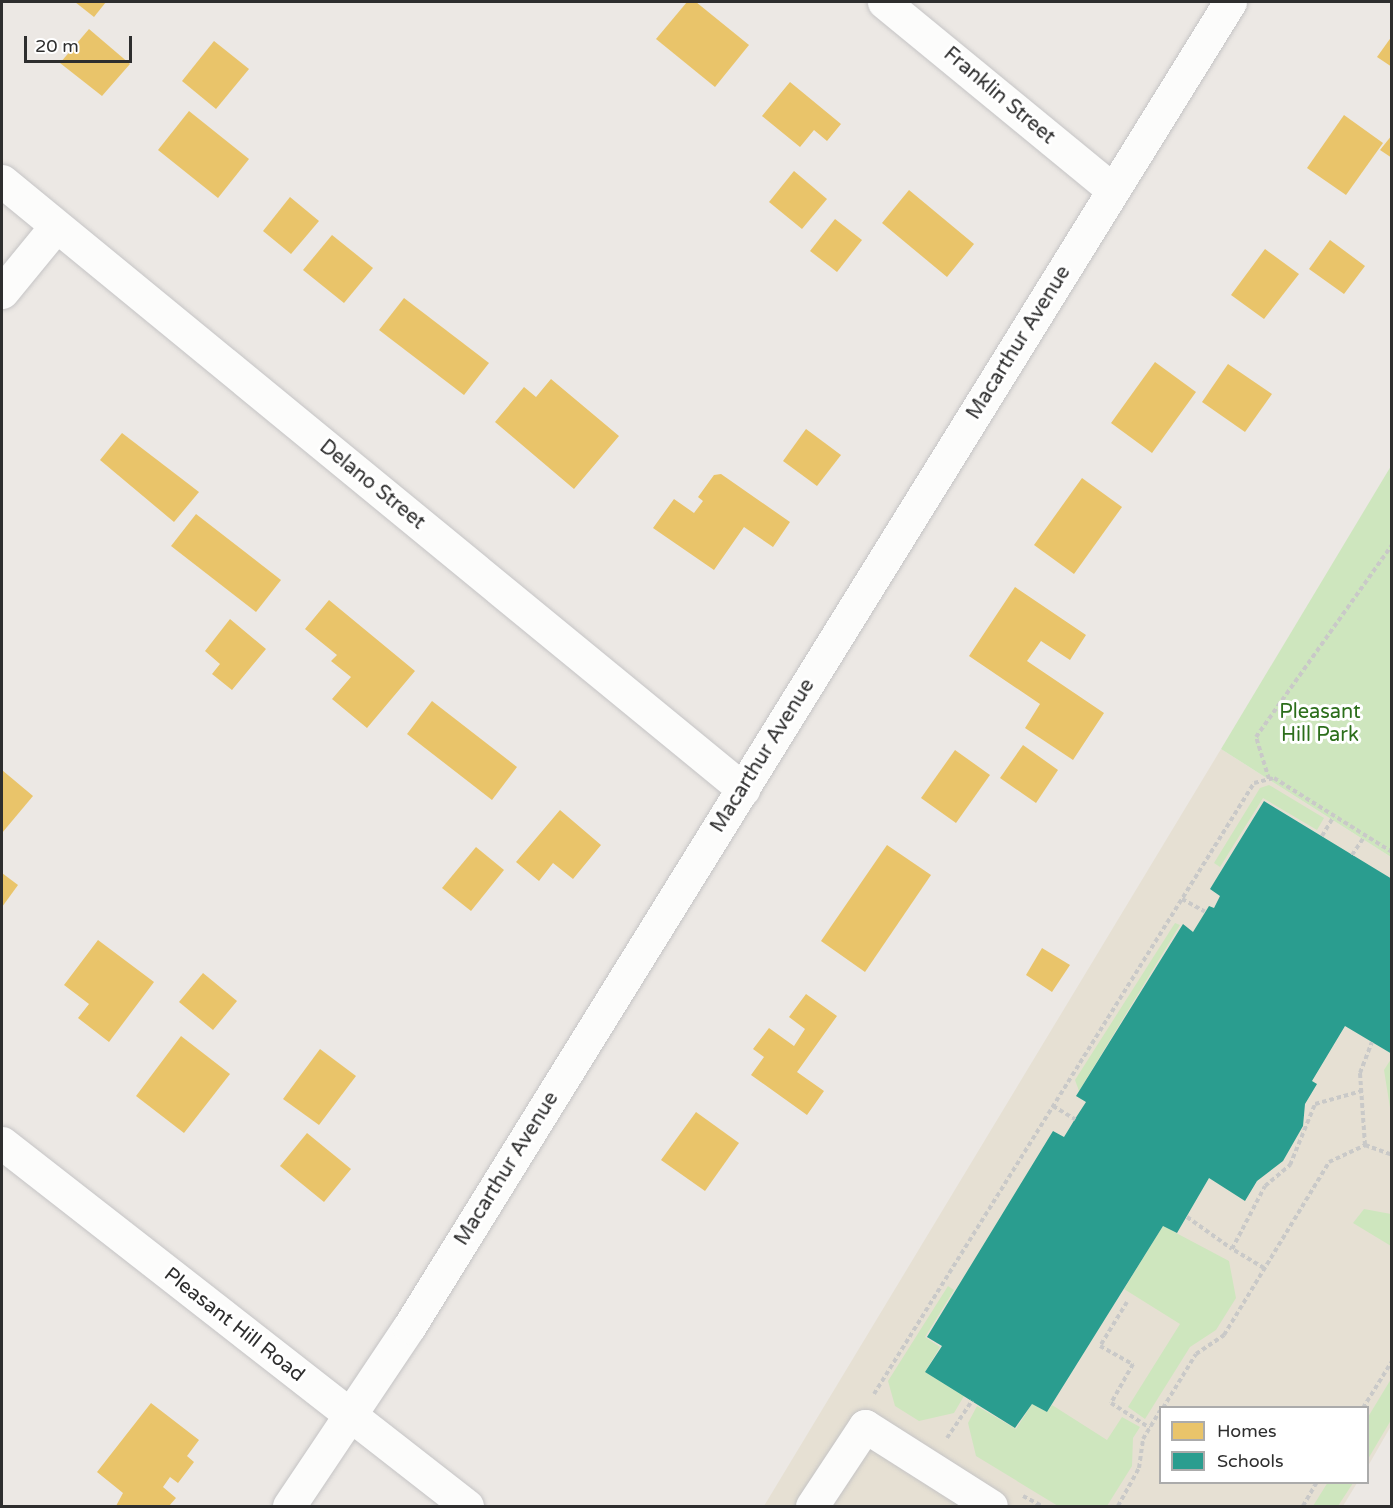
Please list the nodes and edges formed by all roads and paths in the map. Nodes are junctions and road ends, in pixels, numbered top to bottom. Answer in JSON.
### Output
{"nodes":[{"id":1,"x":884,"y":2,"type":"edge"},
{"id":2,"x":1230,"y":2,"type":"edge"},
{"id":3,"x":2,"y":181,"type":"edge"},
{"id":4,"x":1113,"y":190,"type":"junction"},
{"id":5,"x":56,"y":226,"type":"junction"},
{"id":6,"x":3,"y":288,"type":"edge"},
{"id":7,"x":1392,"y":545,"type":"edge"},
{"id":8,"x":1269,"y":779,"type":"junction"},
{"id":9,"x":743,"y":789,"type":"junction"},
{"id":10,"x":1334,"y":816,"type":"junction"},
{"id":11,"x":1322,"y":836,"type":"dead end"},
{"id":12,"x":1365,"y":836,"type":"junction"},
{"id":13,"x":1392,"y":852,"type":"edge"},
{"id":14,"x":1352,"y":855,"type":"dead end"},
{"id":15,"x":1182,"y":898,"type":"junction"},
{"id":16,"x":1205,"y":912,"type":"dead end"},
{"id":17,"x":1372,"y":1042,"type":"dead end"},
{"id":18,"x":1362,"y":1091,"type":"junction"},
{"id":19,"x":1053,"y":1106,"type":"junction"},
{"id":20,"x":1075,"y":1119,"type":"dead end"},
{"id":21,"x":2,"y":1143,"type":"edge"},
{"id":22,"x":1365,"y":1145,"type":"junction"},
{"id":23,"x":1392,"y":1155,"type":"edge"},
{"id":24,"x":1187,"y":1217,"type":"dead end"},
{"id":25,"x":1232,"y":1249,"type":"junction"},
{"id":26,"x":1264,"y":1268,"type":"junction"},
{"id":27,"x":1127,"y":1302,"type":"dead end"},
{"id":28,"x":1392,"y":1361,"type":"edge"},
{"id":29,"x":972,"y":1401,"type":"dead end"},
{"id":30,"x":869,"y":1402,"type":"dead end"},
{"id":31,"x":1164,"y":1406,"type":"edge"},
{"id":32,"x":1364,"y":1406,"type":"edge"},
{"id":33,"x":348,"y":1413,"type":"junction"},
{"id":34,"x":1159,"y":1414,"type":"edge"},
{"id":35,"x":1150,"y":1428,"type":"junction"},
{"id":36,"x":942,"y":1446,"type":"dead end"},
{"id":37,"x":1316,"y":1484,"type":"edge"},
{"id":38,"x":289,"y":1506,"type":"edge"},
{"id":39,"x":467,"y":1506,"type":"edge"},
{"id":40,"x":812,"y":1506,"type":"edge"},
{"id":41,"x":991,"y":1506,"type":"edge"},
{"id":42,"x":1118,"y":1506,"type":"edge"},
{"id":43,"x":1303,"y":1506,"type":"edge"}],
"edges":[{"from":1,"to":4,"type":"street","name":"Franklin Street"},
{"from":2,"to":4,"type":"street","name":"Macarthur Avenue"},
{"from":3,"to":5,"type":"street","name":"Delano Street"},
{"from":4,"to":9,"type":"street","name":"Macarthur Avenue"},
{"from":5,"to":6,"type":"street"},
{"from":5,"to":9,"type":"street","name":"Delano Street"},
{"from":7,"to":8,"type":"path"},
{"from":8,"to":10,"type":"path"},
{"from":8,"to":15,"type":"path"},
{"from":9,"to":33,"type":"street","name":"Macarthur Avenue"},
{"from":10,"to":11,"type":"path"},
{"from":10,"to":12,"type":"path"},
{"from":12,"to":13,"type":"path"},
{"from":12,"to":14,"type":"path"},
{"from":15,"to":16,"type":"path"},
{"from":15,"to":19,"type":"path"},
{"from":17,"to":18,"type":"path"},
{"from":18,"to":22,"type":"path"},
{"from":18,"to":25,"type":"path"},
{"from":19,"to":20,"type":"path"},
{"from":19,"to":30,"type":"path"},
{"from":21,"to":33,"type":"street","name":"Pleasant Hill Road"},
{"from":22,"to":23,"type":"path"},
{"from":22,"to":26,"type":"path"},
{"from":24,"to":25,"type":"path"},
{"from":25,"to":26,"type":"path"},
{"from":26,"to":31,"type":"path"},
{"from":27,"to":35,"type":"path"},
{"from":28,"to":32,"type":"path"},
{"from":29,"to":36,"type":"path"},
{"from":33,"to":38,"type":"street","name":"Macarthur Avenue"},
{"from":33,"to":39,"type":"street","name":"Pleasant Hill Road"},
{"from":34,"to":35,"type":"path"},
{"from":35,"to":42,"type":"path"},
{"from":37,"to":43,"type":"path"},
{"from":40,"to":41,"type":"street"}]}
